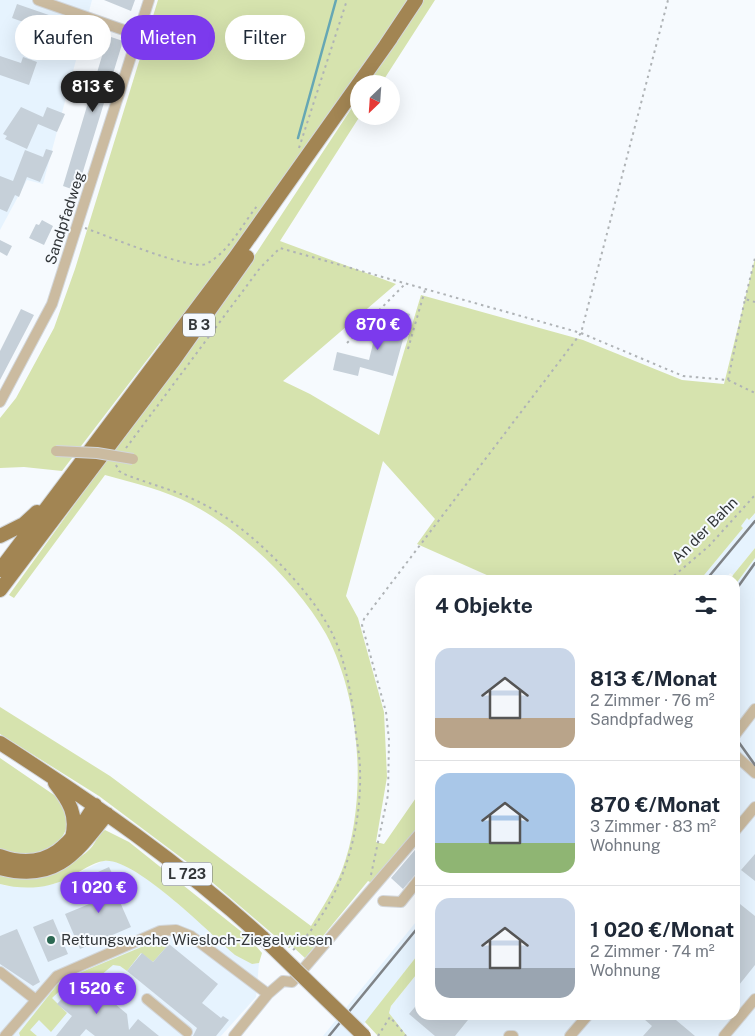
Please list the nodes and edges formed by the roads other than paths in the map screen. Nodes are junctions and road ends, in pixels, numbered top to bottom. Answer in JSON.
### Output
{"nodes":[{"id":1,"x":38,"y":0,"type":"edge"},
{"id":2,"x":149,"y":0,"type":"edge"},
{"id":3,"x":416,"y":0,"type":"edge"},
{"id":4,"x":144,"y":15,"type":"edge"},
{"id":5,"x":121,"y":29,"type":"edge"},
{"id":6,"x":391,"y":38,"type":"junction"},
{"id":7,"x":130,"y":60,"type":"edge"},
{"id":8,"x":367,"y":75,"type":"edge"},
{"id":9,"x":350,"y":101,"type":"edge"},
{"id":10,"x":0,"y":402,"type":"edge"},
{"id":11,"x":56,"y":451,"type":"dead end"},
{"id":12,"x":133,"y":459,"type":"dead end"},
{"id":13,"x":62,"y":491,"type":"junction"},
{"id":14,"x":0,"y":536,"type":"edge"},
{"id":15,"x":0,"y":570,"type":"edge"},
{"id":16,"x":0,"y":590,"type":"edge"},
{"id":17,"x":755,"y":709,"type":"edge"},
{"id":18,"x":740,"y":729,"type":"edge"},
{"id":19,"x":0,"y":743,"type":"edge"},
{"id":20,"x":740,"y":760,"type":"edge"},
{"id":21,"x":46,"y":773,"type":"junction"},
{"id":22,"x":755,"y":773,"type":"edge"},
{"id":23,"x":95,"y":805,"type":"junction"},
{"id":24,"x":755,"y":807,"type":"edge"},
{"id":25,"x":107,"y":814,"type":"junction"},
{"id":26,"x":740,"y":824,"type":"edge"},
{"id":27,"x":72,"y":839,"type":"junction"},
{"id":28,"x":415,"y":839,"type":"edge"},
{"id":29,"x":0,"y":856,"type":"edge"},
{"id":30,"x":0,"y":868,"type":"edge"},
{"id":31,"x":415,"y":884,"type":"edge"},
{"id":32,"x":383,"y":901,"type":"dead end"},
{"id":33,"x":0,"y":972,"type":"edge"},
{"id":34,"x":268,"y":994,"type":"junction"},
{"id":35,"x":148,"y":999,"type":"dead end"},
{"id":36,"x":755,"y":999,"type":"edge"},
{"id":37,"x":36,"y":1000,"type":"junction"},
{"id":38,"x":740,"y":1017,"type":"edge"},
{"id":39,"x":584,"y":1020,"type":"edge"},
{"id":40,"x":737,"y":1020,"type":"edge"},
{"id":41,"x":188,"y":1032,"type":"dead end"},
{"id":42,"x":7,"y":1035,"type":"edge"},
{"id":43,"x":234,"y":1036,"type":"edge"},
{"id":44,"x":364,"y":1036,"type":"edge"},
{"id":45,"x":570,"y":1036,"type":"edge"},
{"id":46,"x":724,"y":1036,"type":"edge"}],
"edges":[{"from":1,"to":5,"type":"street"},
{"from":2,"to":4,"type":"street","name":"Sandpfadweg"},
{"from":3,"to":6,"type":"main road","number":"B 3"},
{"from":6,"to":8,"type":"main road","number":"B 3"},
{"from":6,"to":13,"type":"main road","number":"B 3"},
{"from":7,"to":10,"type":"street","name":"Sandpfadweg"},
{"from":9,"to":16,"type":"main road","number":"B 3"},
{"from":11,"to":12,"type":"street","bridge":true},
{"from":13,"to":14,"type":"main road"},
{"from":13,"to":15,"type":"main road","number":"B 3"},
{"from":17,"to":18,"type":"street"},
{"from":19,"to":21,"type":"main road","number":"L 723"},
{"from":20,"to":22,"type":"street"},
{"from":21,"to":23,"type":"main road","number":"L 723"},
{"from":21,"to":27,"type":"main road"},
{"from":23,"to":25,"type":"main road","number":"L 723"},
{"from":23,"to":27,"type":"main road"},
{"from":24,"to":26,"type":"street"},
{"from":25,"to":30,"type":"main road"},
{"from":25,"to":44,"type":"main road","number":"L 723","bridge":true},
{"from":27,"to":29,"type":"main road"},
{"from":28,"to":34,"type":"street"},
{"from":31,"to":32,"type":"street"},
{"from":33,"to":37,"type":"street"},
{"from":34,"to":37,"type":"street"},
{"from":34,"to":43,"type":"street"},
{"from":35,"to":41,"type":"street"},
{"from":36,"to":38,"type":"street"},
{"from":37,"to":42,"type":"street"},
{"from":39,"to":45,"type":"street"},
{"from":40,"to":46,"type":"street"}]}
